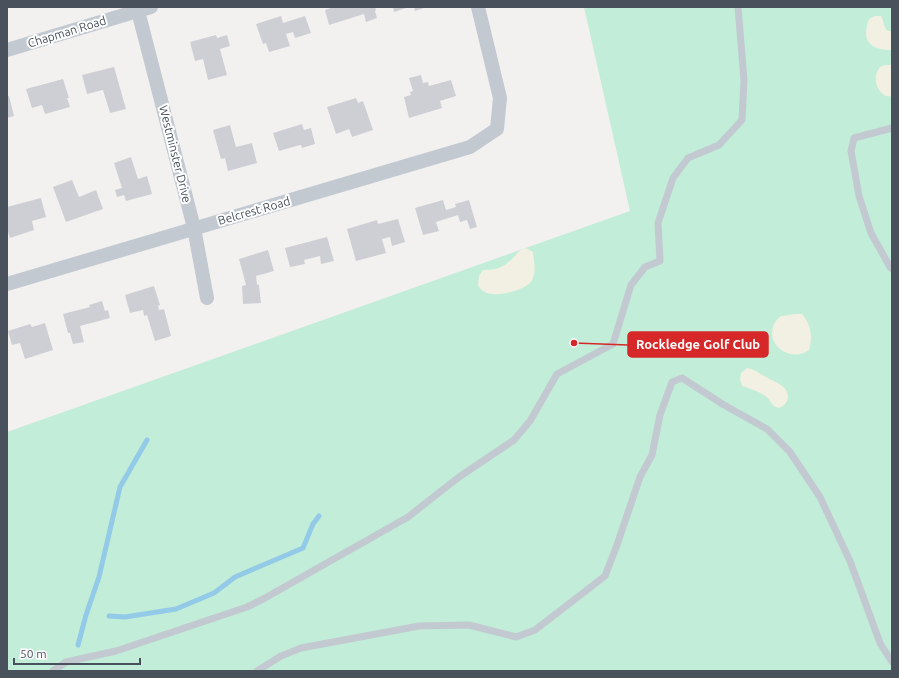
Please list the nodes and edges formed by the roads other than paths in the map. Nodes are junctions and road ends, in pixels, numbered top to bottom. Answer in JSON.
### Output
{"nodes":[{"id":1,"x":478,"y":7,"type":"edge"},
{"id":2,"x":738,"y":7,"type":"edge"},
{"id":3,"x":140,"y":8,"type":"edge"},
{"id":4,"x":7,"y":50,"type":"edge"},
{"id":5,"x":892,"y":128,"type":"edge"},
{"id":6,"x":194,"y":228,"type":"junction"},
{"id":7,"x":892,"y":269,"type":"edge"},
{"id":8,"x":7,"y":284,"type":"edge"},
{"id":9,"x":206,"y":298,"type":"dead end"},
{"id":10,"x":892,"y":662,"type":"edge"},
{"id":11,"x":53,"y":671,"type":"edge"},
{"id":12,"x":257,"y":671,"type":"edge"}],
"edges":[{"from":1,"to":6,"type":"street","name":"Belcrest Road"},
{"from":2,"to":11,"type":"lane"},
{"from":3,"to":4,"type":"street","name":"Chapman Road"},
{"from":3,"to":6,"type":"street","name":"Westminster Drive"},
{"from":5,"to":7,"type":"lane"},
{"from":6,"to":8,"type":"street","name":"Belcrest Road"},
{"from":6,"to":9,"type":"street","name":"Westminster Drive"},
{"from":10,"to":12,"type":"lane"}]}
